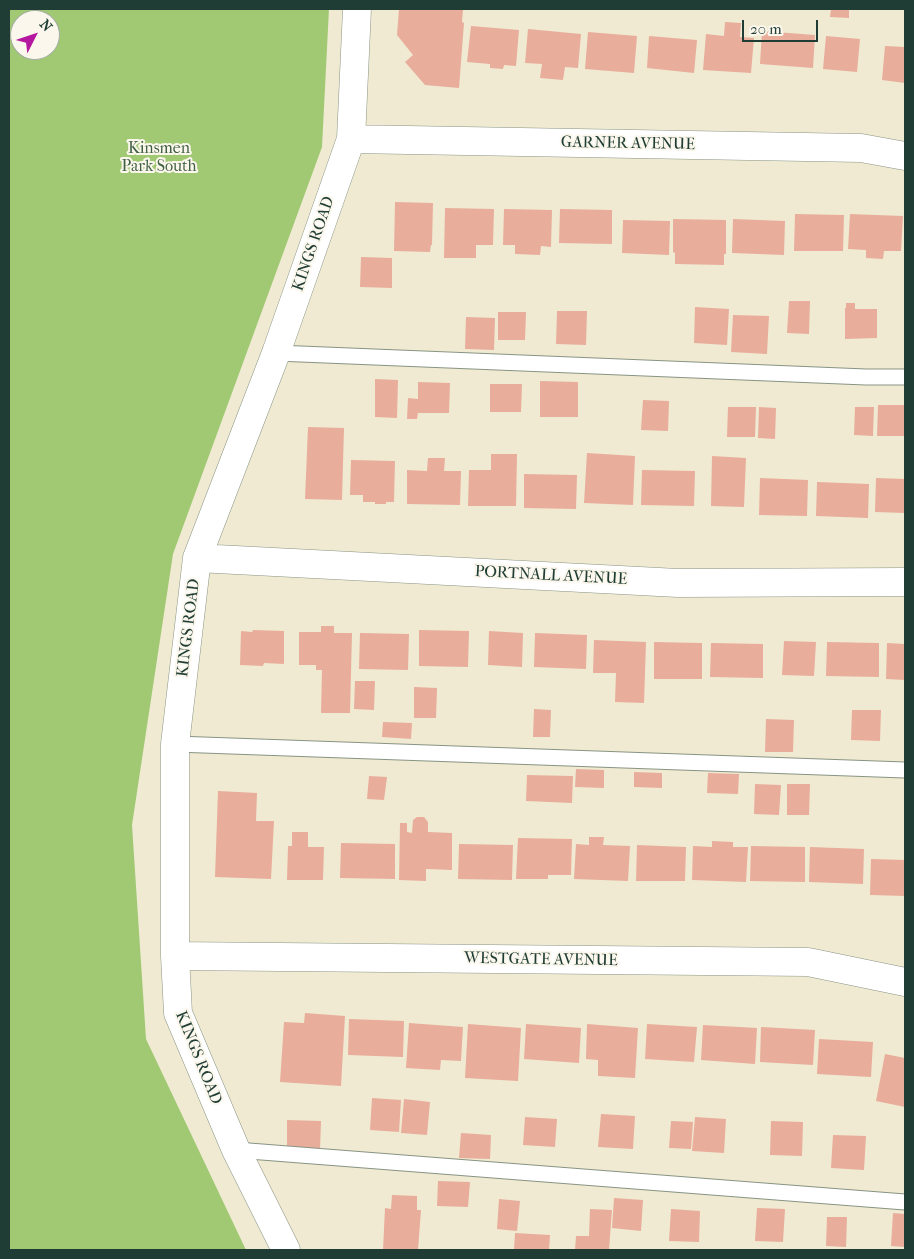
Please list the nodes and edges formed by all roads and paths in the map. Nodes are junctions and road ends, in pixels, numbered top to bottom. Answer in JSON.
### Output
{"nodes":[{"id":1,"x":357,"y":9,"type":"edge"},
{"id":2,"x":351,"y":138,"type":"junction"},
{"id":3,"x":905,"y":156,"type":"edge"},
{"id":4,"x":276,"y":353,"type":"junction"},
{"id":5,"x":905,"y":378,"type":"edge"},
{"id":6,"x":197,"y":558,"type":"junction"},
{"id":7,"x":905,"y":582,"type":"edge"},
{"id":8,"x":175,"y":744,"type":"junction"},
{"id":9,"x":905,"y":770,"type":"edge"},
{"id":10,"x":175,"y":956,"type":"junction"},
{"id":11,"x":905,"y":982,"type":"edge"},
{"id":12,"x":236,"y":1150,"type":"junction"},
{"id":13,"x":905,"y":1202,"type":"edge"},
{"id":14,"x":286,"y":1250,"type":"edge"}],
"edges":[{"from":1,"to":2,"type":"street","name":"KINGS ROAD"},
{"from":2,"to":3,"type":"street","name":"GARNER AVENUE"},
{"from":2,"to":4,"type":"street","name":"KINGS ROAD"},
{"from":4,"to":5,"type":"lane"},
{"from":4,"to":6,"type":"street","name":"KINGS ROAD"},
{"from":6,"to":7,"type":"street","name":"PORTNALL AVENUE"},
{"from":6,"to":8,"type":"street","name":"KINGS ROAD"},
{"from":8,"to":9,"type":"lane"},
{"from":8,"to":10,"type":"street","name":"KINGS ROAD"},
{"from":10,"to":11,"type":"street","name":"WESTGATE AVENUE"},
{"from":10,"to":12,"type":"street","name":"KINGS ROAD"},
{"from":12,"to":13,"type":"lane"},
{"from":12,"to":14,"type":"street","name":"KINGS ROAD"}]}
